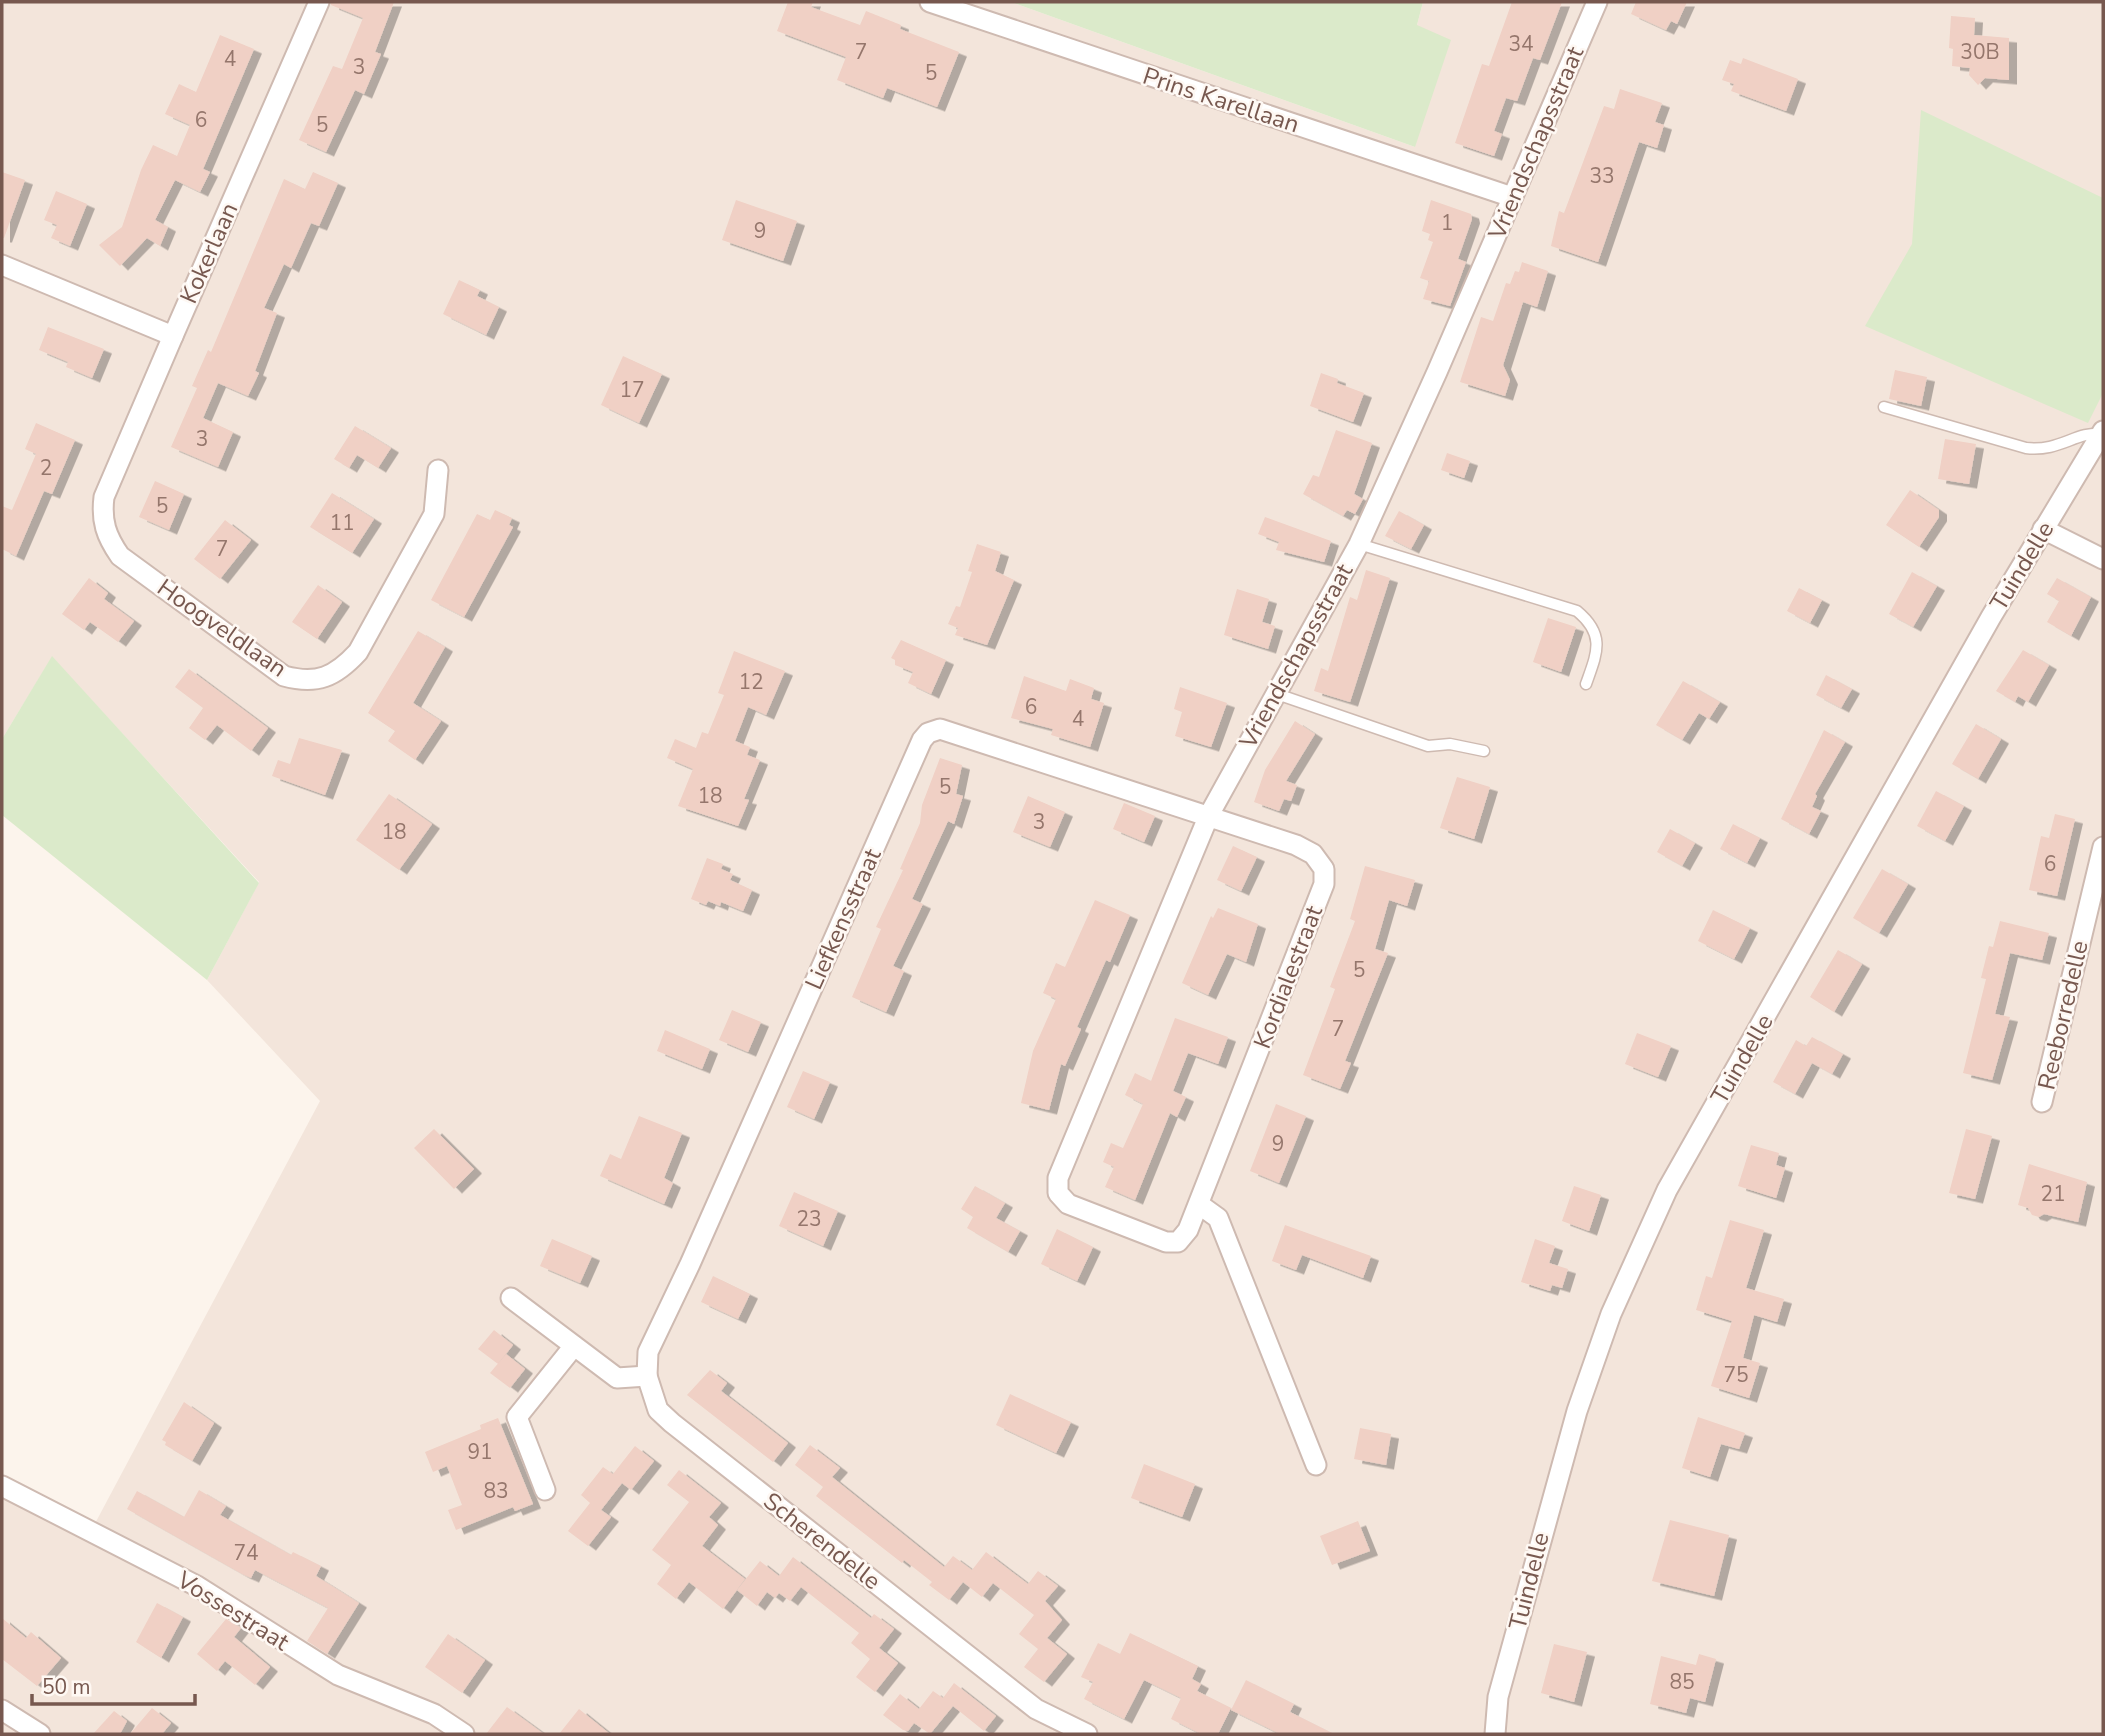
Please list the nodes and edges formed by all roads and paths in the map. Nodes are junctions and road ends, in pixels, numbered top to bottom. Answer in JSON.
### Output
{"nodes":[{"id":1,"x":319,"y":2,"type":"edge"},
{"id":2,"x":930,"y":2,"type":"edge"},
{"id":3,"x":1597,"y":2,"type":"edge"},
{"id":4,"x":1512,"y":197,"type":"junction"},
{"id":5,"x":2,"y":265,"type":"edge"},
{"id":6,"x":173,"y":335,"type":"junction"},
{"id":7,"x":1884,"y":407,"type":"dead end"},
{"id":8,"x":2103,"y":433,"type":"edge"},
{"id":9,"x":438,"y":470,"type":"dead end"},
{"id":10,"x":2043,"y":529,"type":"junction"},
{"id":11,"x":1359,"y":544,"type":"junction"},
{"id":12,"x":2103,"y":559,"type":"edge"},
{"id":13,"x":1586,"y":684,"type":"dead end"},
{"id":14,"x":1274,"y":693,"type":"junction"},
{"id":15,"x":1484,"y":751,"type":"dead end"},
{"id":16,"x":1209,"y":815,"type":"junction"},
{"id":17,"x":2103,"y":847,"type":"edge"},
{"id":18,"x":2042,"y":1102,"type":"dead end"},
{"id":19,"x":1200,"y":1205,"type":"junction"},
{"id":20,"x":1178,"y":1242,"type":"joint"},
{"id":21,"x":511,"y":1298,"type":"dead end"},
{"id":22,"x":574,"y":1346,"type":"junction"},
{"id":23,"x":647,"y":1376,"type":"junction"},
{"id":24,"x":1316,"y":1465,"type":"dead end"},
{"id":25,"x":2,"y":1486,"type":"edge"},
{"id":26,"x":545,"y":1490,"type":"dead end"},
{"id":27,"x":2,"y":1710,"type":"edge"},
{"id":28,"x":40,"y":1734,"type":"edge"},
{"id":29,"x":464,"y":1734,"type":"edge"},
{"id":30,"x":1087,"y":1734,"type":"edge"},
{"id":31,"x":1495,"y":1734,"type":"edge"}],
"edges":[{"from":1,"to":6,"type":"street","name":"Kokerlaan"},
{"from":2,"to":4,"type":"street","name":"Prins Karellaan"},
{"from":3,"to":4,"type":"street","name":"Vriendschapsstraat"},
{"from":4,"to":11,"type":"street","name":"Vriendschapsstraat"},
{"from":5,"to":6,"type":"street","name":"Kokerlaan"},
{"from":6,"to":9,"type":"street","name":"Hoogveldlaan"},
{"from":7,"to":8,"type":"lane"},
{"from":8,"to":10,"type":"street","name":"Tuindelle"},
{"from":10,"to":12,"type":"street"},
{"from":10,"to":31,"type":"street","name":"Tuindelle"},
{"from":11,"to":13,"type":"lane"},
{"from":11,"to":14,"type":"street","name":"Vriendschapsstraat"},
{"from":14,"to":15,"type":"lane"},
{"from":14,"to":16,"type":"street","name":"Vriendschapsstraat"},
{"from":16,"to":19,"type":"street","name":"Kordialestraat"},
{"from":16,"to":20,"type":"street","name":"Vriendschapsstraat"},
{"from":16,"to":23,"type":"street","name":"Liefkensstraat"},
{"from":17,"to":18,"type":"street","name":"Reeborredelle"},
{"from":19,"to":20,"type":"street","name":"Kordialestraat"},
{"from":19,"to":24,"type":"street"},
{"from":21,"to":22,"type":"street"},
{"from":22,"to":23,"type":"street"},
{"from":22,"to":26,"type":"street"},
{"from":23,"to":30,"type":"street","name":"Scherendelle"},
{"from":25,"to":29,"type":"street","name":"Vossestraat"},
{"from":27,"to":28,"type":"street"}]}
